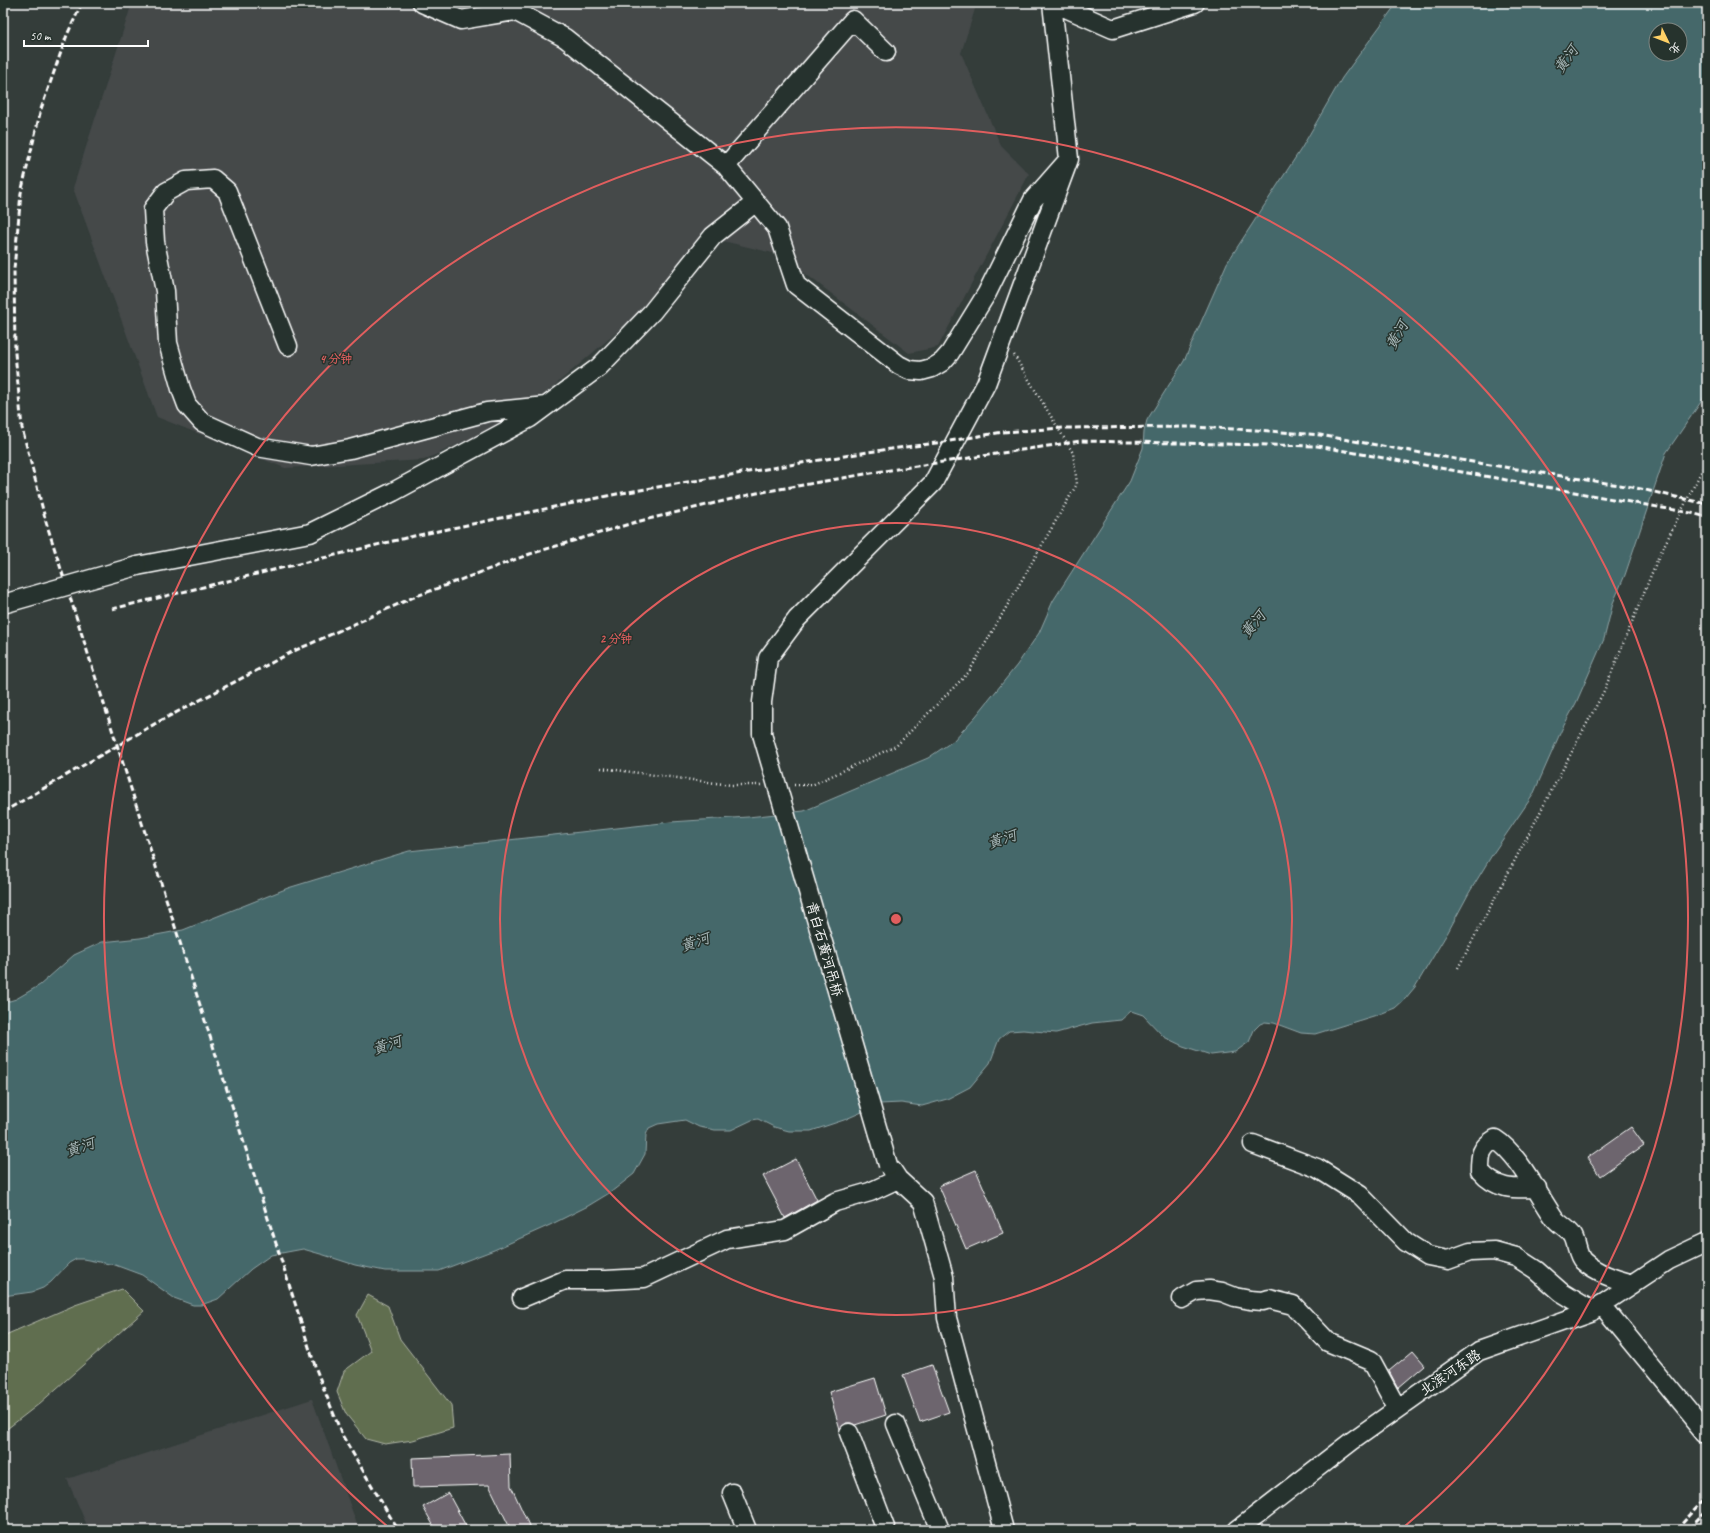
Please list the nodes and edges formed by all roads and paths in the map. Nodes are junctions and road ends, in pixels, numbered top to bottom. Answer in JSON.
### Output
{"nodes":[{"id":1,"x":422,"y":3,"type":"edge"},
{"id":2,"x":1053,"y":3,"type":"edge"},
{"id":3,"x":1195,"y":3,"type":"edge"},
{"id":4,"x":1077,"y":8,"type":"edge"},
{"id":5,"x":886,"y":52,"type":"dead end"},
{"id":6,"x":1069,"y":159,"type":"junction"},
{"id":7,"x":726,"y":166,"type":"junction"},
{"id":8,"x":756,"y":202,"type":"junction"},
{"id":9,"x":1004,"y":338,"type":"junction"},
{"id":10,"x":288,"y":346,"type":"dead end"},
{"id":11,"x":546,"y":406,"type":"junction"},
{"id":12,"x":1707,"y":460,"type":"edge"},
{"id":13,"x":3,"y":604,"type":"edge"},
{"id":14,"x":601,"y":768,"type":"dead end"},
{"id":15,"x":768,"y":785,"type":"dead end"},
{"id":16,"x":790,"y":785,"type":"dead end"},
{"id":17,"x":1458,"y":968,"type":"dead end"},
{"id":18,"x":1253,"y":1144,"type":"dead end"},
{"id":19,"x":893,"y":1172,"type":"junction"},
{"id":20,"x":1537,"y":1188,"type":"dead end"},
{"id":21,"x":1707,"y":1242,"type":"edge"},
{"id":22,"x":1632,"y":1284,"type":"junction"},
{"id":23,"x":522,"y":1298,"type":"dead end"},
{"id":24,"x":1182,"y":1299,"type":"dead end"},
{"id":25,"x":1596,"y":1308,"type":"junction"},
{"id":26,"x":1397,"y":1408,"type":"junction"},
{"id":27,"x":896,"y":1424,"type":"dead end"},
{"id":28,"x":849,"y":1433,"type":"dead end"},
{"id":29,"x":1707,"y":1434,"type":"edge"},
{"id":30,"x":732,"y":1493,"type":"dead end"},
{"id":31,"x":747,"y":1530,"type":"edge"},
{"id":32,"x":886,"y":1530,"type":"edge"},
{"id":33,"x":940,"y":1530,"type":"edge"},
{"id":34,"x":1004,"y":1530,"type":"edge"},
{"id":35,"x":1237,"y":1530,"type":"edge"}],
"edges":[{"from":1,"to":7,"type":"street"},
{"from":2,"to":4,"type":"street"},
{"from":2,"to":6,"type":"street"},
{"from":3,"to":4,"type":"street"},
{"from":5,"to":7,"type":"street"},
{"from":6,"to":8,"type":"street"},
{"from":6,"to":9,"type":"street","name":"青白石黄河吊桥"},
{"from":7,"to":8,"type":"street"},
{"from":8,"to":11,"type":"street"},
{"from":9,"to":16,"type":"path"},
{"from":9,"to":19,"type":"street","name":"青白石黄河吊桥","bridge":true},
{"from":10,"to":11,"type":"street"},
{"from":11,"to":13,"type":"street","bridge":true},
{"from":12,"to":17,"type":"path"},
{"from":14,"to":15,"type":"path"},
{"from":18,"to":25,"type":"street"},
{"from":19,"to":23,"type":"street"},
{"from":19,"to":34,"type":"street"},
{"from":20,"to":22,"type":"street"},
{"from":21,"to":22,"type":"street","name":"北滨河东路"},
{"from":22,"to":25,"type":"street","name":"北滨河东路"},
{"from":24,"to":26,"type":"street"},
{"from":25,"to":26,"type":"street","name":"北滨河东路"},
{"from":25,"to":29,"type":"street"},
{"from":26,"to":35,"type":"street","name":"北滨河东路"},
{"from":27,"to":33,"type":"street"},
{"from":28,"to":32,"type":"street"},
{"from":30,"to":31,"type":"street"}]}
